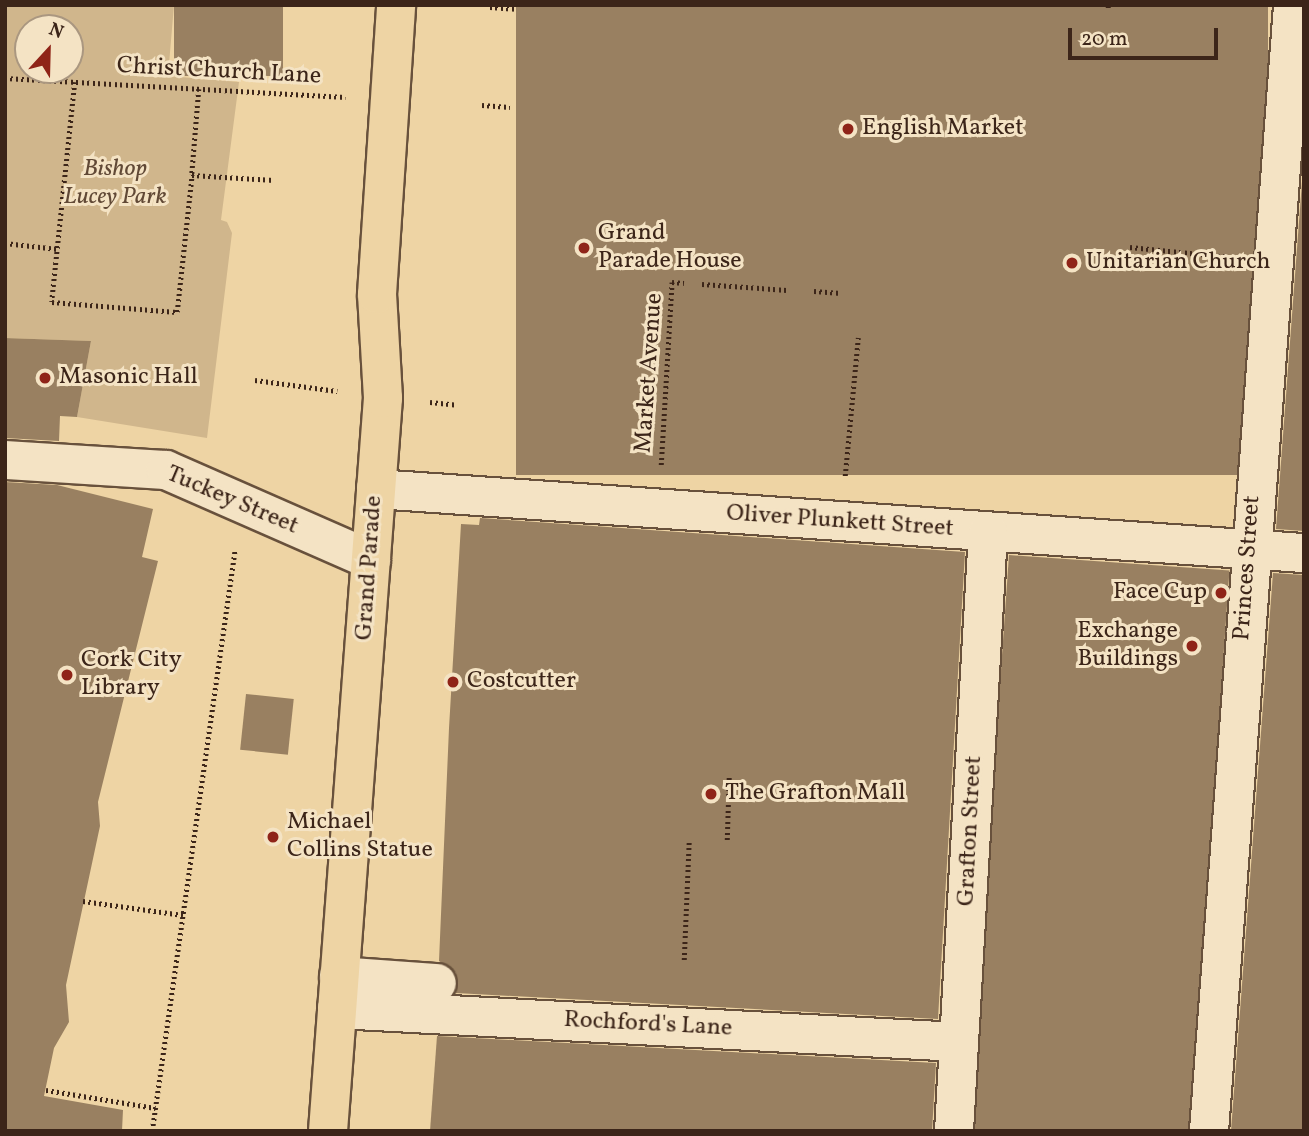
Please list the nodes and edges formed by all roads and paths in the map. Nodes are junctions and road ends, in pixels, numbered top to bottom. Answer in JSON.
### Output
{"nodes":[{"id":1,"x":396,"y":5,"type":"edge"},
{"id":2,"x":1293,"y":5,"type":"edge"},
{"id":3,"x":490,"y":7,"type":"dead end"},
{"id":4,"x":516,"y":9,"type":"dead end"},
{"id":5,"x":84,"y":83,"type":"edge"},
{"id":6,"x":75,"y":84,"type":"edge"},
{"id":7,"x":199,"y":89,"type":"junction"},
{"id":8,"x":388,"y":99,"type":"junction"},
{"id":9,"x":482,"y":105,"type":"dead end"},
{"id":10,"x":510,"y":107,"type":"dead end"},
{"id":11,"x":192,"y":175,"type":"junction"},
{"id":12,"x":274,"y":180,"type":"dead end"},
{"id":13,"x":5,"y":243,"type":"edge"},
{"id":14,"x":1130,"y":247,"type":"dead end"},
{"id":15,"x":58,"y":249,"type":"junction"},
{"id":16,"x":1272,"y":261,"type":"junction"},
{"id":17,"x":684,"y":283,"type":"dead end"},
{"id":18,"x":702,"y":284,"type":"dead end"},
{"id":19,"x":787,"y":290,"type":"dead end"},
{"id":20,"x":814,"y":291,"type":"dead end"},
{"id":21,"x":841,"y":293,"type":"dead end"},
{"id":22,"x":858,"y":338,"type":"dead end"},
{"id":23,"x":5,"y":460,"type":"edge"},
{"id":24,"x":660,"y":476,"type":"dead end"},
{"id":25,"x":844,"y":487,"type":"dead end"},
{"id":26,"x":376,"y":489,"type":"junction"},
{"id":27,"x":241,"y":503,"type":"junction"},
{"id":28,"x":988,"y":532,"type":"junction"},
{"id":29,"x":1249,"y":549,"type":"junction"},
{"id":30,"x":1304,"y":553,"type":"edge"},
{"id":31,"x":370,"y":560,"type":"junction"},
{"id":32,"x":729,"y":776,"type":"dead end"},
{"id":33,"x":689,"y":839,"type":"dead end"},
{"id":34,"x":727,"y":839,"type":"dead end"},
{"id":35,"x":83,"y":901,"type":"dead end"},
{"id":36,"x":183,"y":915,"type":"junction"},
{"id":37,"x":684,"y":960,"type":"dead end"},
{"id":38,"x":437,"y":983,"type":"dead end"},
{"id":39,"x":338,"y":992,"type":"junction"},
{"id":40,"x":959,"y":1042,"type":"junction"},
{"id":41,"x":46,"y":1090,"type":"dead end"},
{"id":42,"x":156,"y":1108,"type":"junction"},
{"id":43,"x":152,"y":1131,"type":"edge"},
{"id":44,"x":328,"y":1131,"type":"edge"},
{"id":45,"x":954,"y":1131,"type":"edge"},
{"id":46,"x":1209,"y":1131,"type":"edge"}],
"edges":[{"from":1,"to":8,"type":"main road","name":"Grand Parade"},
{"from":2,"to":16,"type":"street","name":"Princes Street"},
{"from":3,"to":4,"type":"path"},
{"from":5,"to":7,"type":"path","name":"Christ Church Lane"},
{"from":6,"to":15,"type":"path"},
{"from":7,"to":8,"type":"path","name":"Christ Church Lane"},
{"from":7,"to":11,"type":"path"},
{"from":8,"to":26,"type":"main road","name":"Grand Parade"},
{"from":9,"to":10,"type":"path"},
{"from":11,"to":12,"type":"path"},
{"from":11,"to":15,"type":"path"},
{"from":13,"to":15,"type":"path"},
{"from":14,"to":16,"type":"path"},
{"from":16,"to":29,"type":"street","name":"Princes Street"},
{"from":17,"to":24,"type":"path","name":"Market Avenue"},
{"from":18,"to":19,"type":"path","name":"Market Avenue"},
{"from":20,"to":21,"type":"path"},
{"from":22,"to":25,"type":"path"},
{"from":23,"to":27,"type":"street","name":"Tuckey Street"},
{"from":26,"to":28,"type":"street","name":"Oliver Plunkett Street"},
{"from":26,"to":31,"type":"main road","name":"Grand Parade"},
{"from":27,"to":31,"type":"street","name":"Tuckey Street"},
{"from":27,"to":36,"type":"path"},
{"from":28,"to":29,"type":"street","name":"Oliver Plunkett Street"},
{"from":28,"to":40,"type":"street","name":"Grafton Street"},
{"from":29,"to":30,"type":"street","name":"Oliver Plunkett Street"},
{"from":29,"to":46,"type":"street","name":"Princes Street"},
{"from":31,"to":39,"type":"main road","name":"Grand Parade"},
{"from":32,"to":34,"type":"path"},
{"from":33,"to":37,"type":"path"},
{"from":35,"to":36,"type":"path"},
{"from":36,"to":42,"type":"path"},
{"from":38,"to":39,"type":"street"},
{"from":39,"to":40,"type":"street","name":"Rochford's Lane"},
{"from":39,"to":44,"type":"main road","name":"Grand Parade"},
{"from":40,"to":45,"type":"street","name":"Grafton Street"},
{"from":41,"to":42,"type":"path"},
{"from":42,"to":43,"type":"path"}]}
